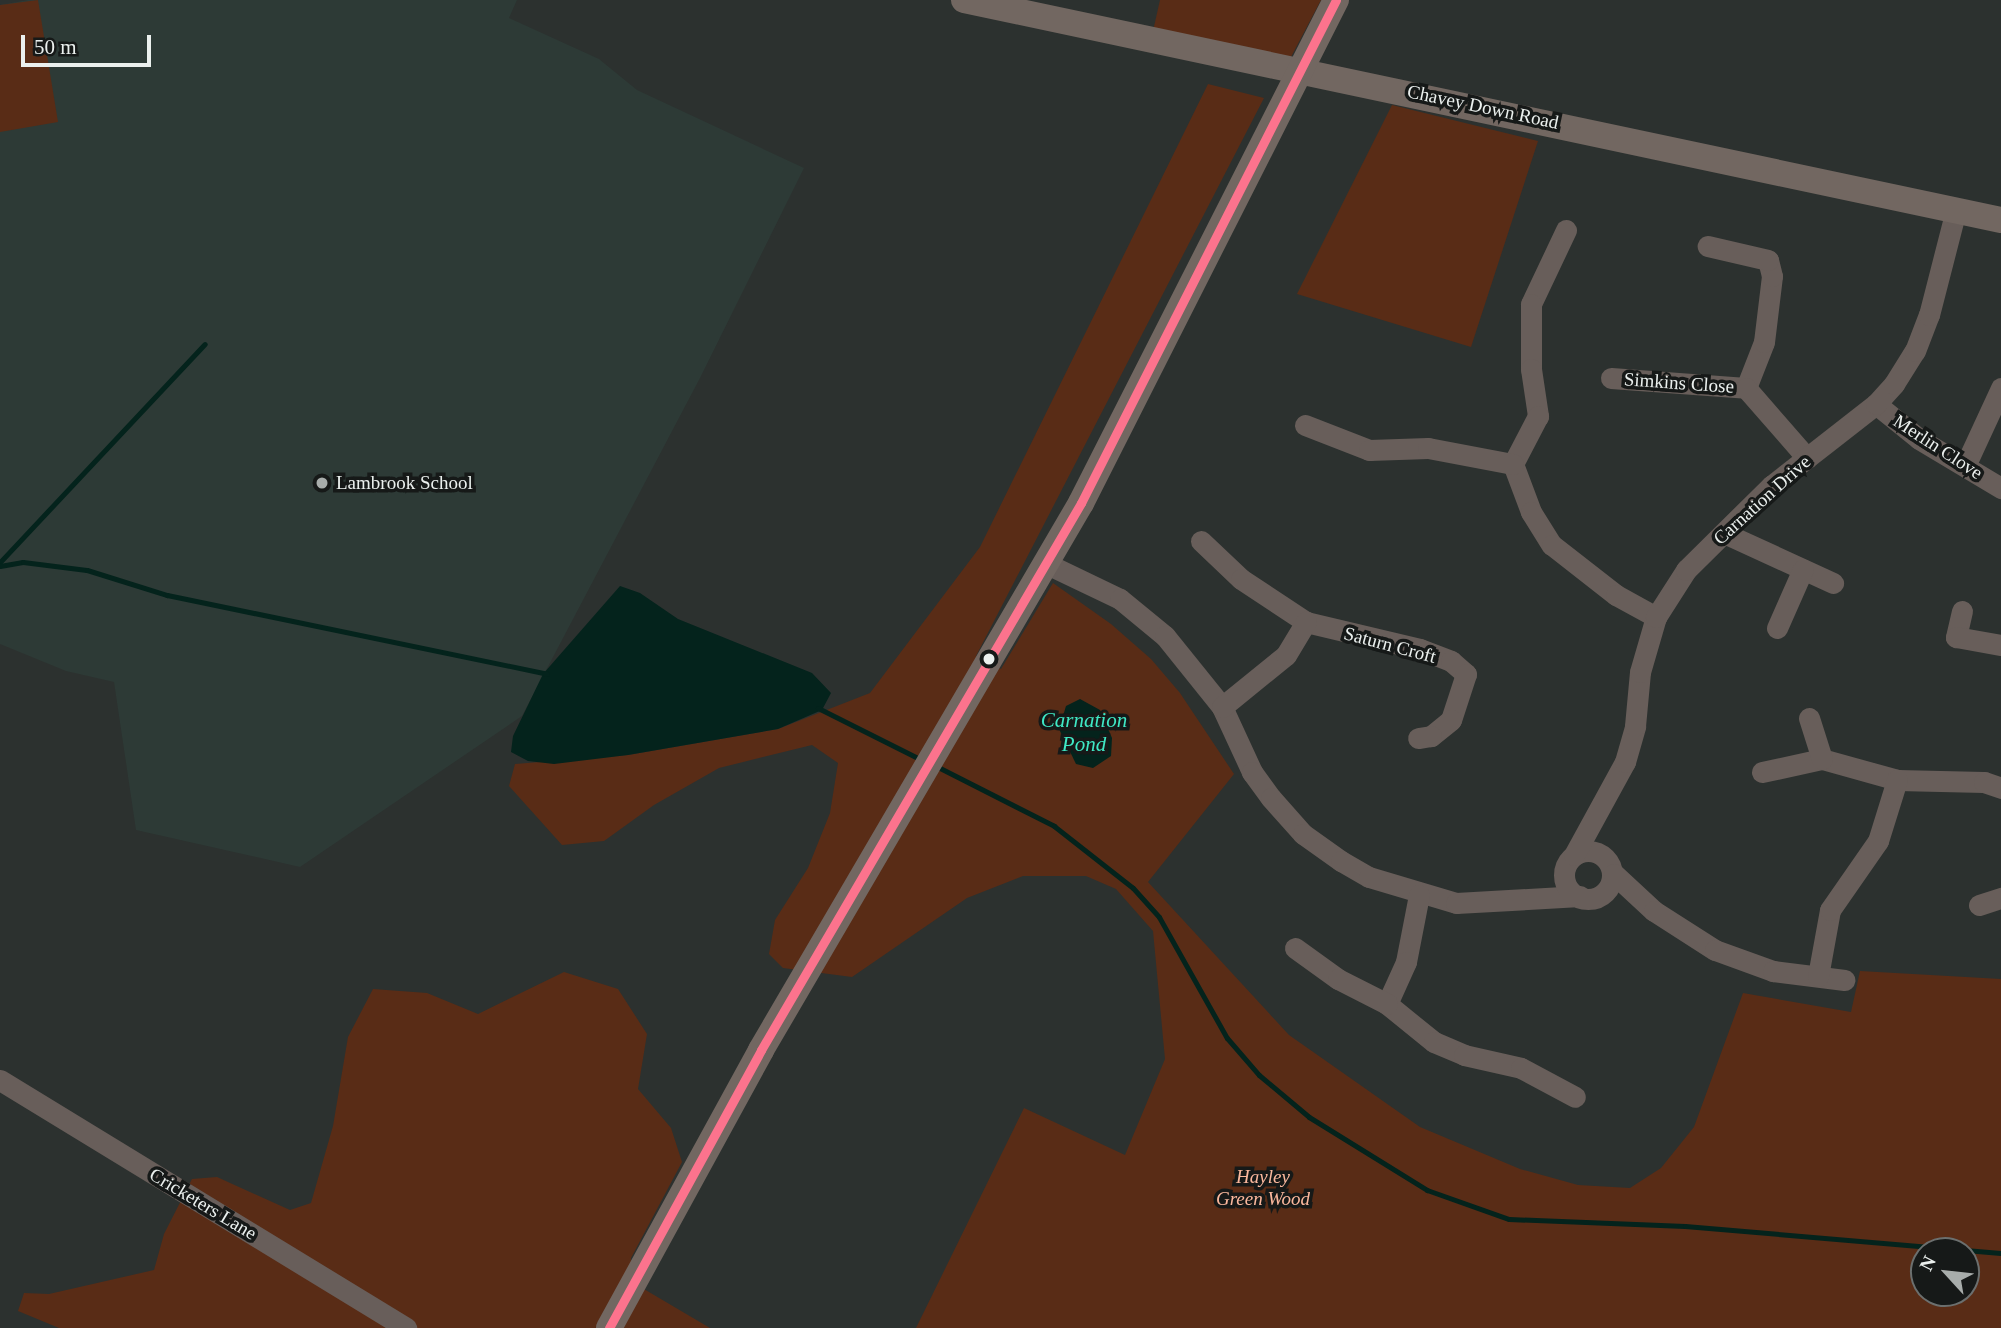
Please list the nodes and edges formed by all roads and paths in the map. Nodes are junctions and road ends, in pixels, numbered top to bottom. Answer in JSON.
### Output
{"nodes":[{"id":1,"x":964,"y":0,"type":"edge"},
{"id":2,"x":1336,"y":0,"type":"edge"},
{"id":3,"x":1299,"y":69,"type":"junction"},
{"id":4,"x":1956,"y":210,"type":"junction"},
{"id":5,"x":2001,"y":220,"type":"edge"},
{"id":6,"x":1566,"y":230,"type":"dead end"},
{"id":7,"x":1709,"y":246,"type":"dead end"},
{"id":8,"x":1611,"y":378,"type":"dead end"},
{"id":9,"x":1746,"y":388,"type":"junction"},
{"id":10,"x":2001,"y":388,"type":"edge"},
{"id":11,"x":1876,"y":404,"type":"junction"},
{"id":12,"x":1305,"y":425,"type":"dead end"},
{"id":13,"x":1807,"y":458,"type":"junction"},
{"id":14,"x":1513,"y":464,"type":"junction"},
{"id":15,"x":1965,"y":466,"type":"junction"},
{"id":16,"x":2001,"y":488,"type":"edge"},
{"id":17,"x":1724,"y":533,"type":"junction"},
{"id":18,"x":1201,"y":541,"type":"dead end"},
{"id":19,"x":1045,"y":563,"type":"junction"},
{"id":20,"x":1803,"y":569,"type":"junction"},
{"id":21,"x":1833,"y":583,"type":"dead end"},
{"id":22,"x":1962,"y":611,"type":"dead end"},
{"id":23,"x":1656,"y":617,"type":"junction"},
{"id":24,"x":1306,"y":622,"type":"junction"},
{"id":25,"x":1777,"y":628,"type":"dead end"},
{"id":26,"x":2001,"y":645,"type":"edge"},
{"id":27,"x":1222,"y":707,"type":"junction"},
{"id":28,"x":1810,"y":718,"type":"dead end"},
{"id":29,"x":1418,"y":738,"type":"dead end"},
{"id":30,"x":1822,"y":759,"type":"junction"},
{"id":31,"x":1762,"y":772,"type":"dead end"},
{"id":32,"x":1897,"y":780,"type":"junction"},
{"id":33,"x":2001,"y":788,"type":"edge"},
{"id":34,"x":1602,"y":810,"type":"junction"},
{"id":35,"x":1569,"y":863,"type":"junction"},
{"id":36,"x":1612,"y":869,"type":"junction"},
{"id":37,"x":1603,"y":894,"type":"junction"},
{"id":38,"x":1419,"y":895,"type":"junction"},
{"id":39,"x":1580,"y":896,"type":"junction"},
{"id":40,"x":2001,"y":898,"type":"edge"},
{"id":41,"x":1518,"y":899,"type":"junction"},
{"id":42,"x":1979,"y":905,"type":"dead end"},
{"id":43,"x":1654,"y":911,"type":"junction"},
{"id":44,"x":1295,"y":948,"type":"dead end"},
{"id":45,"x":1818,"y":976,"type":"junction"},
{"id":46,"x":1844,"y":980,"type":"dead end"},
{"id":47,"x":1387,"y":1004,"type":"junction"},
{"id":48,"x":0,"y":1080,"type":"edge"},
{"id":49,"x":1575,"y":1097,"type":"dead end"},
{"id":50,"x":406,"y":1328,"type":"edge"},
{"id":51,"x":609,"y":1328,"type":"edge"}],
"edges":[{"from":1,"to":3,"type":"main road","name":"Chavey Down Road"},
{"from":2,"to":3,"type":"main road"},
{"from":3,"to":4,"type":"main road","name":"Chavey Down Road"},
{"from":3,"to":19,"type":"main road"},
{"from":4,"to":5,"type":"main road","name":"Chavey Down Road"},
{"from":4,"to":11,"type":"street","name":"Carnation Drive"},
{"from":6,"to":14,"type":"street"},
{"from":7,"to":9,"type":"street","name":"Simkins Close"},
{"from":8,"to":9,"type":"street","name":"Simkins Close"},
{"from":9,"to":13,"type":"street","name":"Simkins Close"},
{"from":10,"to":15,"type":"street"},
{"from":11,"to":13,"type":"street","name":"Carnation Drive"},
{"from":11,"to":15,"type":"street","name":"Merlin Clove"},
{"from":12,"to":14,"type":"street"},
{"from":13,"to":17,"type":"street","name":"Carnation Drive"},
{"from":14,"to":23,"type":"street"},
{"from":15,"to":16,"type":"street","name":"Merlin Clove"},
{"from":17,"to":20,"type":"street"},
{"from":17,"to":23,"type":"street","name":"Carnation Drive"},
{"from":18,"to":24,"type":"street","name":"Saturn Croft"},
{"from":19,"to":27,"type":"street","name":"Carnation Drive"},
{"from":19,"to":51,"type":"main road"},
{"from":20,"to":21,"type":"street"},
{"from":20,"to":25,"type":"street"},
{"from":22,"to":26,"type":"street"},
{"from":23,"to":34,"type":"street","name":"Carnation Drive"},
{"from":24,"to":27,"type":"street"},
{"from":24,"to":29,"type":"street","name":"Saturn Croft"},
{"from":27,"to":38,"type":"street","name":"Carnation Drive"},
{"from":28,"to":30,"type":"street"},
{"from":30,"to":31,"type":"street"},
{"from":30,"to":32,"type":"street"},
{"from":32,"to":33,"type":"street"},
{"from":32,"to":45,"type":"street"},
{"from":34,"to":35,"type":"street","name":"Carnation Drive"},
{"from":34,"to":36,"type":"street","name":"Carnation Drive"},
{"from":35,"to":36,"type":"street"},
{"from":35,"to":39,"type":"street"},
{"from":35,"to":41,"type":"street","name":"Carnation Drive"},
{"from":36,"to":37,"type":"street"},
{"from":36,"to":43,"type":"street"},
{"from":37,"to":39,"type":"street","name":"Carnation Drive"},
{"from":37,"to":43,"type":"street"},
{"from":38,"to":41,"type":"street","name":"Carnation Drive"},
{"from":38,"to":47,"type":"street"},
{"from":39,"to":41,"type":"street","name":"Carnation Drive"},
{"from":40,"to":42,"type":"street"},
{"from":43,"to":45,"type":"street"},
{"from":44,"to":47,"type":"street"},
{"from":45,"to":46,"type":"street"},
{"from":47,"to":49,"type":"street"},
{"from":48,"to":50,"type":"street","name":"Cricketers Lane"}]}
